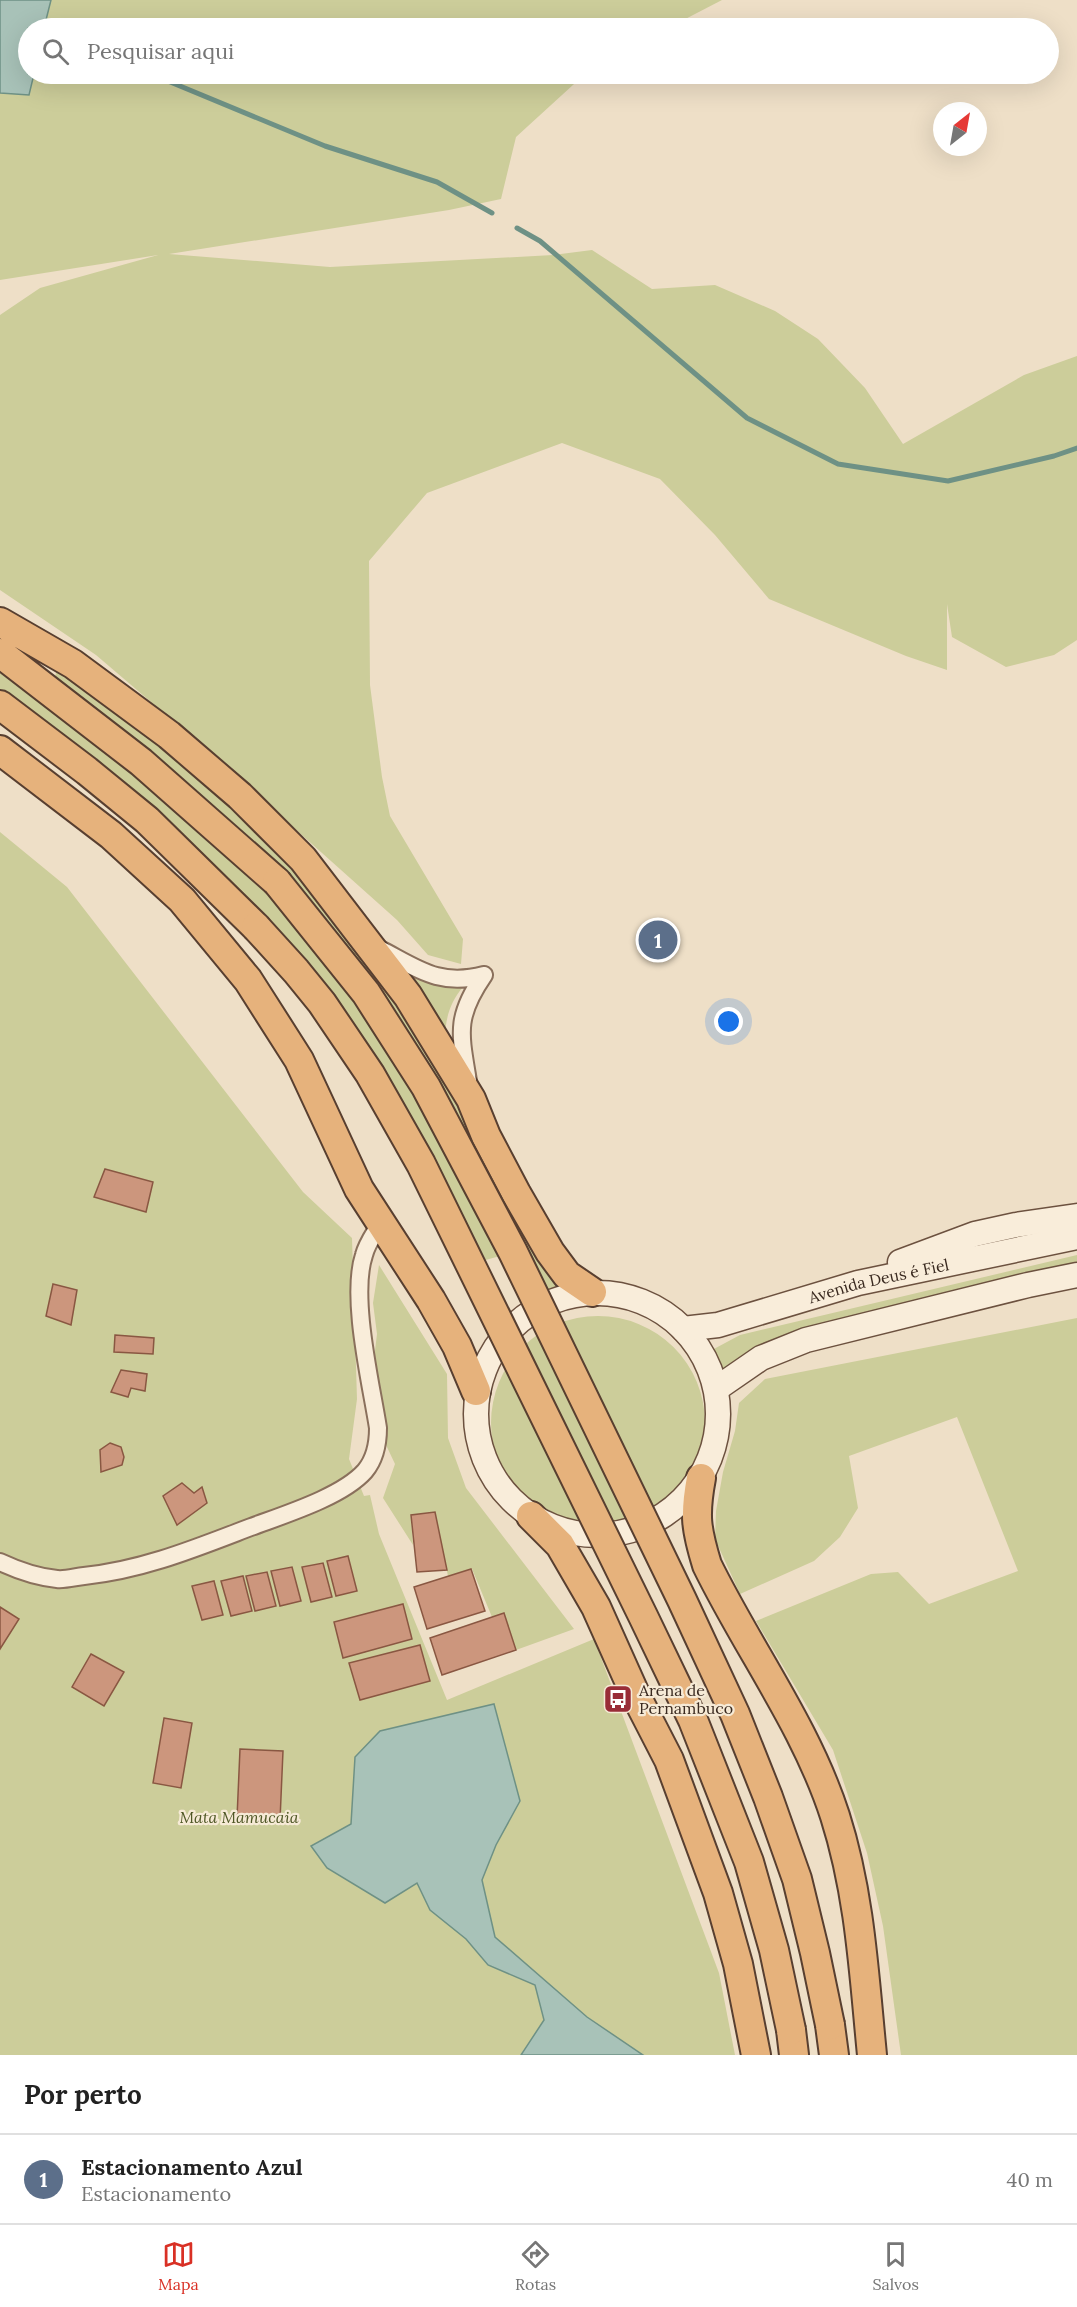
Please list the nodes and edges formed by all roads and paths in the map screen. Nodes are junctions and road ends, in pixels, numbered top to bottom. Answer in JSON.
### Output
{"nodes":[{"id":1,"x":0,"y":622,"type":"edge"},
{"id":2,"x":0,"y":653,"type":"edge"},
{"id":3,"x":0,"y":705,"type":"edge"},
{"id":4,"x":0,"y":750,"type":"edge"},
{"id":5,"x":369,"y":943,"type":"junction"},
{"id":6,"x":471,"y":1099,"type":"junction"},
{"id":7,"x":1077,"y":1216,"type":"edge"},
{"id":8,"x":381,"y":1222,"type":"junction"},
{"id":9,"x":1077,"y":1237,"type":"edge"},
{"id":10,"x":1077,"y":1275,"type":"edge"},
{"id":11,"x":858,"y":1283,"type":"junction"},
{"id":12,"x":592,"y":1292,"type":"junction"},
{"id":13,"x":683,"y":1329,"type":"junction"},
{"id":14,"x":716,"y":1389,"type":"junction"},
{"id":15,"x":476,"y":1391,"type":"junction"},
{"id":16,"x":701,"y":1478,"type":"junction"},
{"id":17,"x":531,"y":1516,"type":"junction"},
{"id":18,"x":0,"y":1562,"type":"edge"},
{"id":19,"x":793,"y":2042,"type":"edge"},
{"id":20,"x":756,"y":2055,"type":"edge"},
{"id":21,"x":834,"y":2055,"type":"edge"},
{"id":22,"x":872,"y":2055,"type":"edge"}],
"edges":[{"from":1,"to":5,"type":"highway"},
{"from":2,"to":21,"type":"highway","bridge":true},
{"from":3,"to":19,"type":"highway","bridge":true},
{"from":4,"to":8,"type":"highway"},
{"from":5,"to":6,"type":"highway"},
{"from":5,"to":6,"type":"street"},
{"from":6,"to":12,"type":"highway"},
{"from":7,"to":11,"type":"main road"},
{"from":8,"to":15,"type":"highway"},
{"from":8,"to":18,"type":"street"},
{"from":9,"to":11,"type":"main road","name":"Avenida Deus é Fiel"},
{"from":10,"to":14,"type":"main road"},
{"from":11,"to":13,"type":"main road","name":"Avenida Deus é Fiel"},
{"from":12,"to":13,"type":"main road"},
{"from":12,"to":15,"type":"main road"},
{"from":13,"to":14,"type":"main road"},
{"from":14,"to":16,"type":"main road"},
{"from":15,"to":17,"type":"main road"},
{"from":16,"to":17,"type":"main road"},
{"from":16,"to":22,"type":"highway"},
{"from":17,"to":20,"type":"highway"}]}
